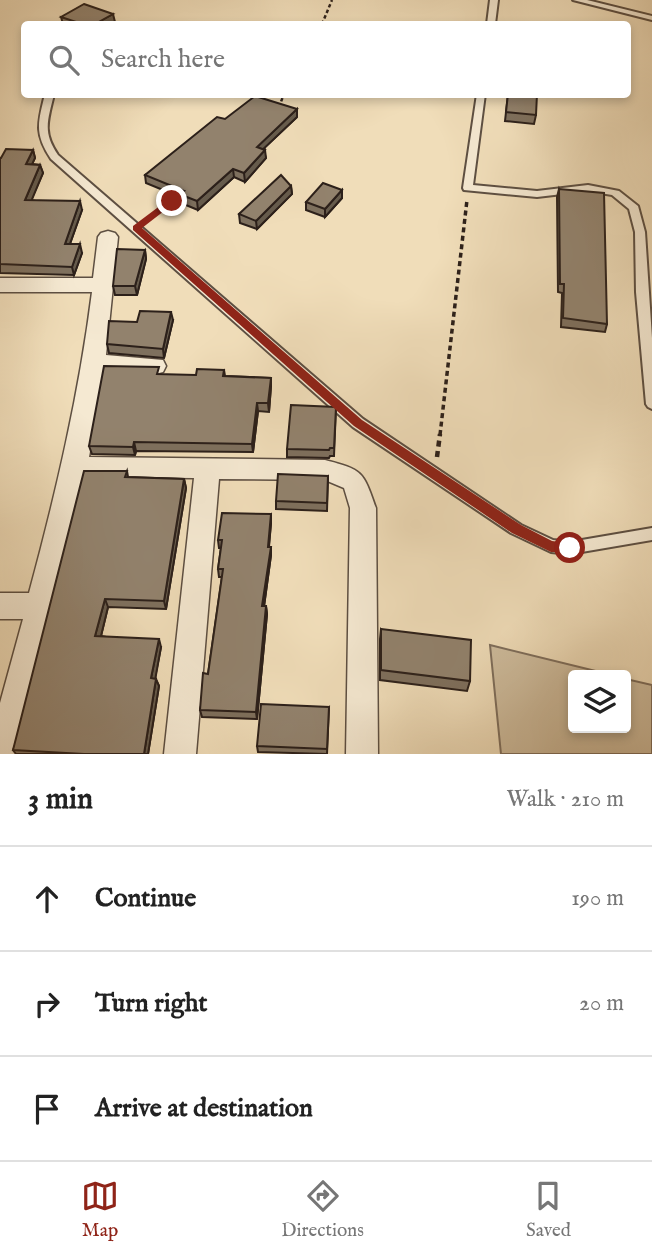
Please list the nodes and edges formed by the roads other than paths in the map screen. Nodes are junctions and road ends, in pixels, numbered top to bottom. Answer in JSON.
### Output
{"nodes":[{"id":1,"x":494,"y":0,"type":"edge"},
{"id":2,"x":577,"y":0,"type":"edge"},
{"id":3,"x":652,"y":18,"type":"edge"},
{"id":4,"x":491,"y":21,"type":"edge"},
{"id":5,"x":49,"y":98,"type":"edge"},
{"id":6,"x":480,"y":98,"type":"edge"},
{"id":7,"x":646,"y":232,"type":"edge"},
{"id":8,"x":108,"y":237,"type":"dead end"},
{"id":9,"x":0,"y":285,"type":"edge"},
{"id":10,"x":103,"y":285,"type":"junction"},
{"id":11,"x":94,"y":363,"type":"junction"},
{"id":12,"x":155,"y":366,"type":"edge"},
{"id":13,"x":652,"y":404,"type":"edge"},
{"id":14,"x":75,"y":467,"type":"junction"},
{"id":15,"x":207,"y":469,"type":"junction"},
{"id":16,"x":652,"y":534,"type":"edge"},
{"id":17,"x":0,"y":606,"type":"edge"},
{"id":18,"x":40,"y":606,"type":"junction"},
{"id":19,"x":2,"y":754,"type":"edge"},
{"id":20,"x":180,"y":754,"type":"edge"},
{"id":21,"x":362,"y":754,"type":"edge"}],
"edges":[{"from":1,"to":4,"type":"lane"},
{"from":2,"to":3,"type":"lane"},
{"from":5,"to":16,"type":"lane"},
{"from":6,"to":7,"type":"lane"},
{"from":7,"to":13,"type":"lane"},
{"from":8,"to":10,"type":"street"},
{"from":9,"to":10,"type":"street"},
{"from":10,"to":11,"type":"street"},
{"from":11,"to":12,"type":"street"},
{"from":11,"to":14,"type":"street"},
{"from":14,"to":15,"type":"street"},
{"from":14,"to":18,"type":"street"},
{"from":15,"to":20,"type":"street"},
{"from":15,"to":21,"type":"street"},
{"from":17,"to":18,"type":"street"},
{"from":18,"to":19,"type":"street"}]}
